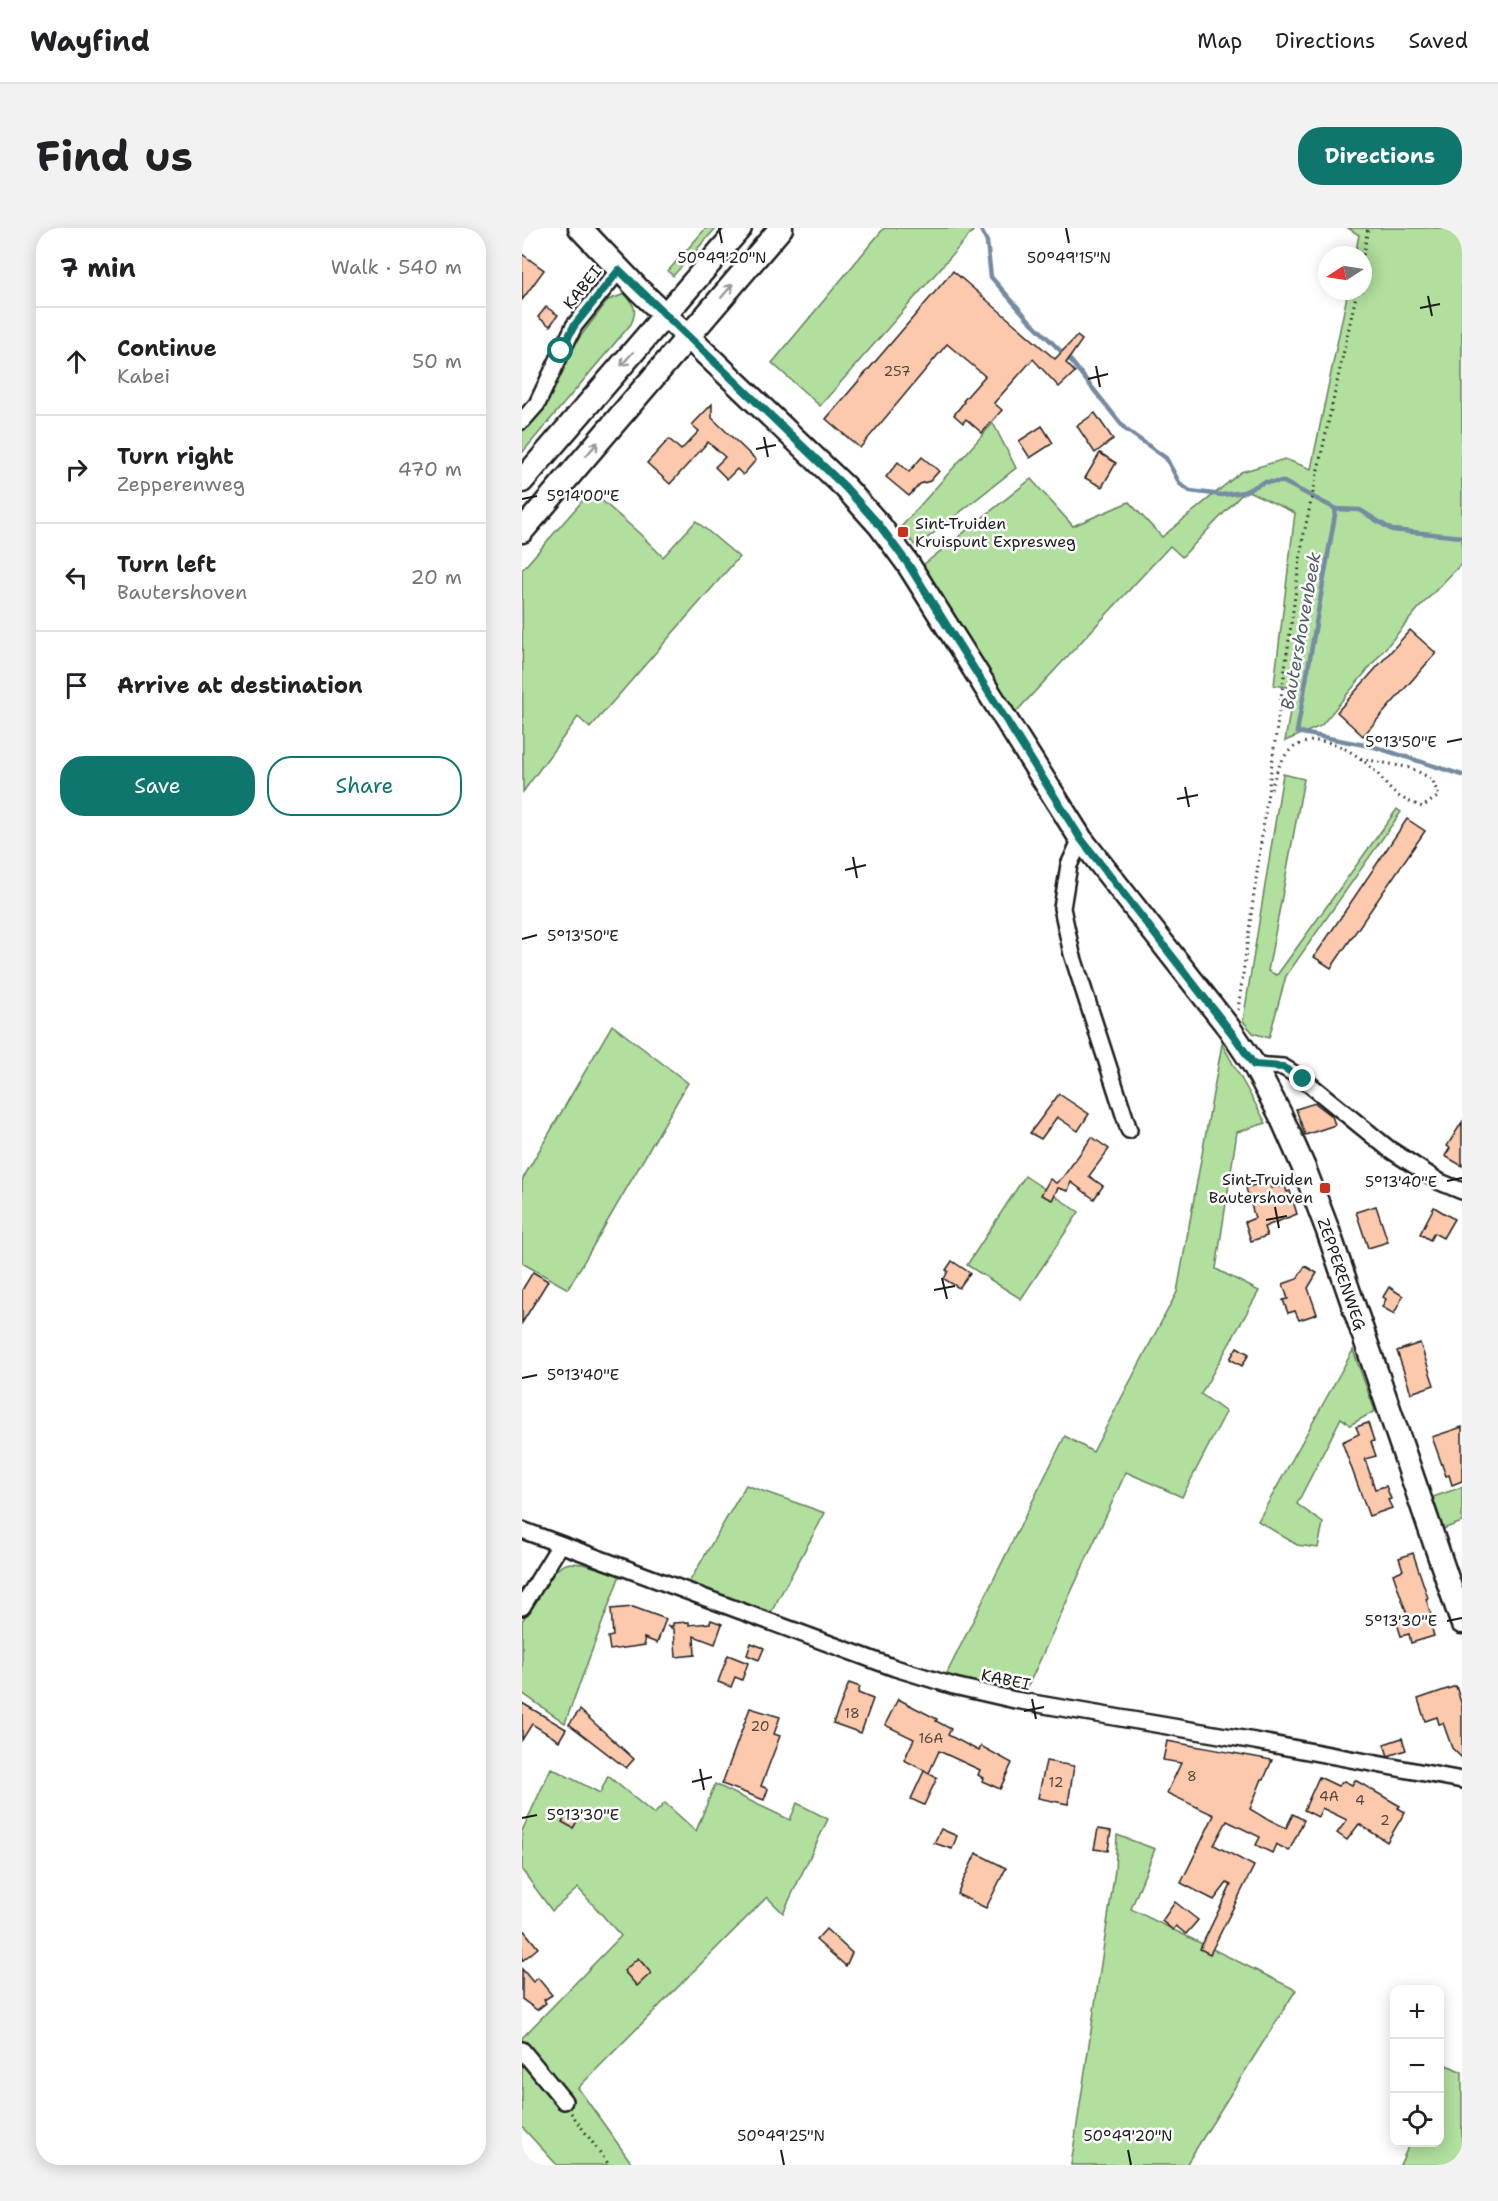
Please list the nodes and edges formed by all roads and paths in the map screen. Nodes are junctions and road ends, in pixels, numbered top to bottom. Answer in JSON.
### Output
{"nodes":[{"id":1,"x":580,"y":228,"type":"edge"},
{"id":2,"x":740,"y":228,"type":"edge"},
{"id":3,"x":782,"y":228,"type":"edge"},
{"id":4,"x":1368,"y":228,"type":"edge"},
{"id":5,"x":1365,"y":246,"type":"edge"},
{"id":6,"x":619,"y":270,"type":"junction"},
{"id":7,"x":1355,"y":300,"type":"edge"},
{"id":8,"x":665,"y":315,"type":"junction"},
{"id":9,"x":689,"y":336,"type":"junction"},
{"id":10,"x":522,"y":421,"type":"edge"},
{"id":11,"x":522,"y":481,"type":"edge"},
{"id":12,"x":522,"y":531,"type":"edge"},
{"id":13,"x":1358,"y":758,"type":"junction"},
{"id":14,"x":1268,"y":800,"type":"junction"},
{"id":15,"x":1081,"y":839,"type":"junction"},
{"id":16,"x":1234,"y":1036,"type":"junction"},
{"id":17,"x":1254,"y":1065,"type":"junction"},
{"id":18,"x":1130,"y":1130,"type":"dead end"},
{"id":19,"x":1462,"y":1191,"type":"edge"},
{"id":20,"x":522,"y":1530,"type":"edge"},
{"id":21,"x":560,"y":1545,"type":"junction"},
{"id":22,"x":522,"y":1606,"type":"edge"},
{"id":23,"x":1462,"y":1622,"type":"edge"},
{"id":24,"x":1462,"y":1780,"type":"edge"},
{"id":25,"x":522,"y":2050,"type":"edge"},
{"id":26,"x":564,"y":2101,"type":"joint"},
{"id":27,"x":609,"y":2165,"type":"edge"}],
"edges":[{"from":1,"to":6,"type":"street","name":"ZEPPERENWEG"},
{"from":2,"to":8,"type":"street"},
{"from":9,"to":3,"type":"street","one_way":true},
{"from":4,"to":5,"type":"path"},
{"from":6,"to":8,"type":"street","name":"ZEPPERENWEG"},
{"from":6,"to":10,"type":"street","name":"KABEI"},
{"from":7,"to":14,"type":"path"},
{"from":8,"to":9,"type":"street","name":"ZEPPERENWEG"},
{"from":8,"to":11,"type":"street","one_way":true},
{"from":12,"to":9,"type":"street","one_way":true},
{"from":9,"to":15,"type":"street","name":"ZEPPERENWEG"},
{"from":13,"to":13,"type":"path"},
{"from":13,"to":14,"type":"path"},
{"from":14,"to":16,"type":"path"},
{"from":15,"to":16,"type":"street","name":"ZEPPERENWEG"},
{"from":15,"to":18,"type":"street"},
{"from":16,"to":17,"type":"street","name":"ZEPPERENWEG"},
{"from":17,"to":19,"type":"street"},
{"from":17,"to":23,"type":"street","name":"ZEPPERENWEG"},
{"from":20,"to":21,"type":"street","name":"KABEI"},
{"from":21,"to":22,"type":"street"},
{"from":21,"to":24,"type":"street","name":"KABEI"},
{"from":25,"to":26,"type":"street"},
{"from":26,"to":27,"type":"path"}]}
